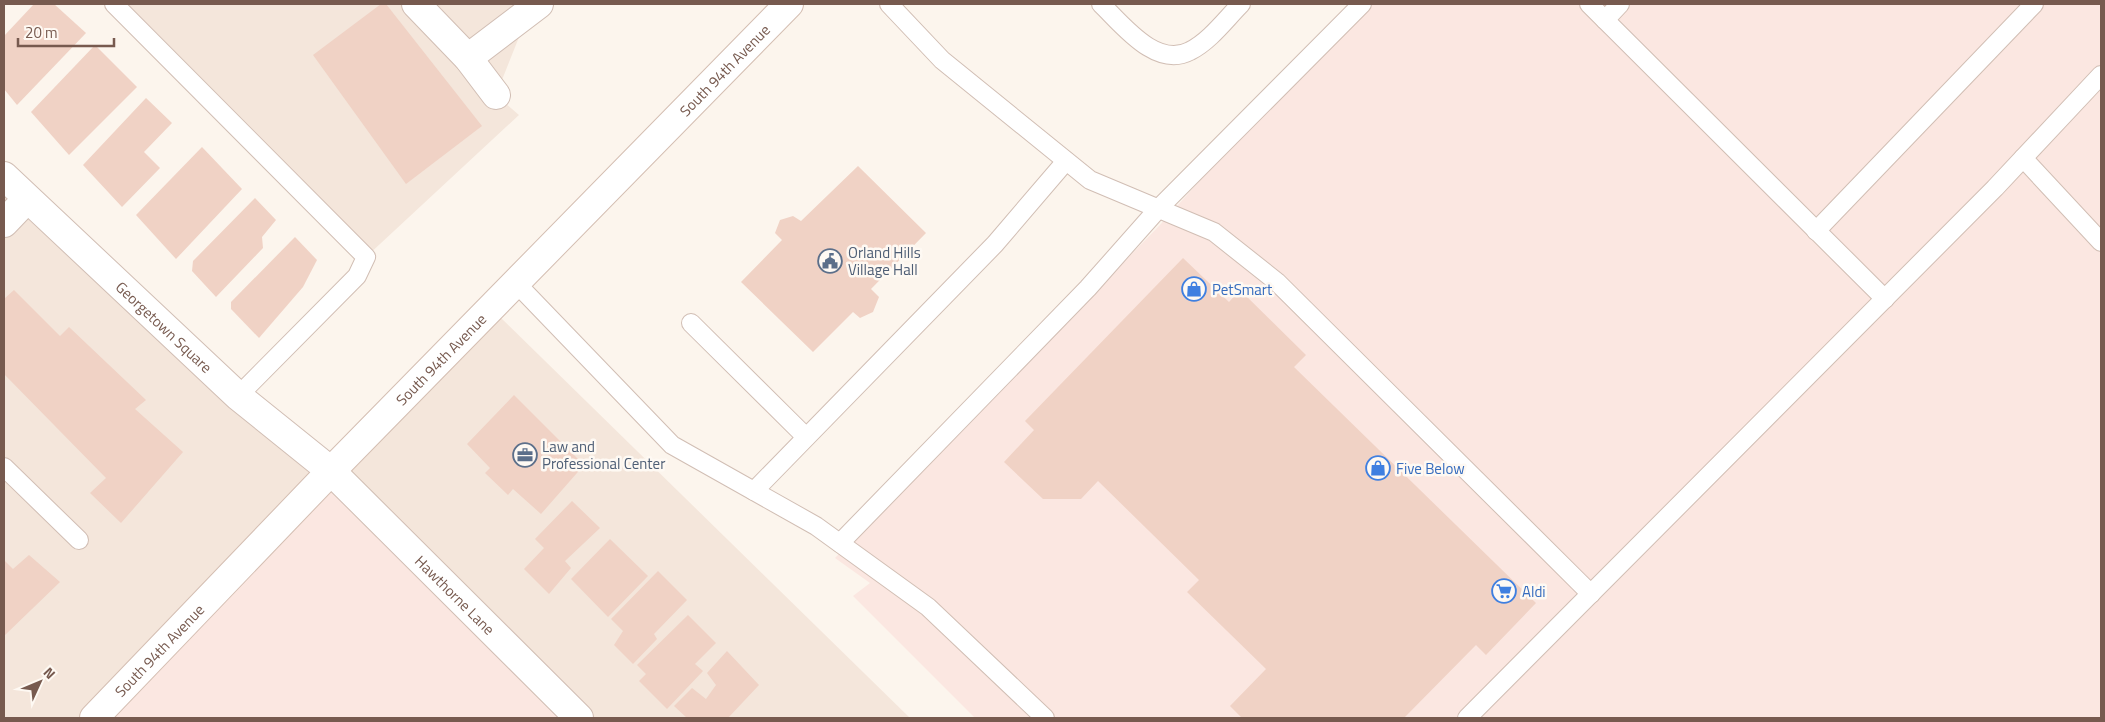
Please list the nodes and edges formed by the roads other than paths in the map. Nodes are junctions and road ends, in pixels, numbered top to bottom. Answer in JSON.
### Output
{"nodes":[{"id":1,"x":114,"y":4,"type":"edge"},
{"id":2,"x":416,"y":4,"type":"edge"},
{"id":3,"x":539,"y":4,"type":"edge"},
{"id":4,"x":789,"y":4,"type":"edge"},
{"id":5,"x":888,"y":4,"type":"edge"},
{"id":6,"x":1101,"y":4,"type":"edge"},
{"id":7,"x":1241,"y":4,"type":"edge"},
{"id":8,"x":1362,"y":4,"type":"edge"},
{"id":9,"x":1589,"y":4,"type":"edge"},
{"id":10,"x":1620,"y":4,"type":"edge"},
{"id":11,"x":2034,"y":4,"type":"edge"},
{"id":12,"x":1604,"y":20,"type":"junction"},
{"id":13,"x":468,"y":58,"type":"junction"},
{"id":14,"x":2101,"y":75,"type":"edge"},
{"id":15,"x":496,"y":95,"type":"dead end"},
{"id":16,"x":2023,"y":158,"type":"junction"},
{"id":17,"x":1066,"y":161,"type":"junction"},
{"id":18,"x":4,"y":176,"type":"edge"},
{"id":19,"x":27,"y":199,"type":"junction"},
{"id":20,"x":1158,"y":209,"type":"junction"},
{"id":21,"x":4,"y":222,"type":"edge"},
{"id":22,"x":1816,"y":231,"type":"junction"},
{"id":23,"x":2101,"y":242,"type":"edge"},
{"id":24,"x":516,"y":283,"type":"junction"},
{"id":25,"x":1885,"y":299,"type":"junction"},
{"id":26,"x":691,"y":323,"type":"dead end"},
{"id":27,"x":238,"y":396,"type":"junction"},
{"id":28,"x":806,"y":437,"type":"junction"},
{"id":29,"x":4,"y":467,"type":"edge"},
{"id":30,"x":331,"y":471,"type":"junction"},
{"id":31,"x":754,"y":491,"type":"junction"},
{"id":32,"x":79,"y":540,"type":"dead end"},
{"id":33,"x":840,"y":544,"type":"junction"},
{"id":34,"x":1591,"y":594,"type":"junction"},
{"id":35,"x":94,"y":718,"type":"edge"},
{"id":36,"x":580,"y":718,"type":"edge"},
{"id":37,"x":1045,"y":718,"type":"edge"},
{"id":38,"x":1468,"y":718,"type":"edge"}],
"edges":[{"from":1,"to":27,"type":"lane"},
{"from":2,"to":13,"type":"street"},
{"from":3,"to":13,"type":"street"},
{"from":4,"to":24,"type":"street","name":"South 94th Avenue"},
{"from":5,"to":17,"type":"lane"},
{"from":6,"to":7,"type":"lane"},
{"from":8,"to":20,"type":"lane"},
{"from":9,"to":12,"type":"lane"},
{"from":10,"to":12,"type":"lane"},
{"from":11,"to":22,"type":"lane"},
{"from":12,"to":22,"type":"lane"},
{"from":13,"to":15,"type":"street"},
{"from":14,"to":16,"type":"lane"},
{"from":16,"to":23,"type":"lane"},
{"from":16,"to":25,"type":"lane"},
{"from":17,"to":20,"type":"lane"},
{"from":17,"to":28,"type":"lane"},
{"from":18,"to":19,"type":"street","name":"Georgetown Square"},
{"from":19,"to":21,"type":"street"},
{"from":19,"to":27,"type":"street","name":"Georgetown Square"},
{"from":20,"to":33,"type":"lane"},
{"from":20,"to":34,"type":"lane"},
{"from":22,"to":25,"type":"lane"},
{"from":24,"to":30,"type":"street","name":"South 94th Avenue"},
{"from":24,"to":31,"type":"lane"},
{"from":25,"to":34,"type":"lane"},
{"from":26,"to":28,"type":"lane"},
{"from":27,"to":30,"type":"street","name":"Georgetown Square"},
{"from":28,"to":31,"type":"lane"},
{"from":29,"to":32,"type":"lane"},
{"from":30,"to":35,"type":"street","name":"South 94th Avenue"},
{"from":30,"to":36,"type":"street","name":"Hawthorne Lane"},
{"from":31,"to":33,"type":"lane"},
{"from":33,"to":37,"type":"lane"},
{"from":34,"to":38,"type":"lane"}]}
